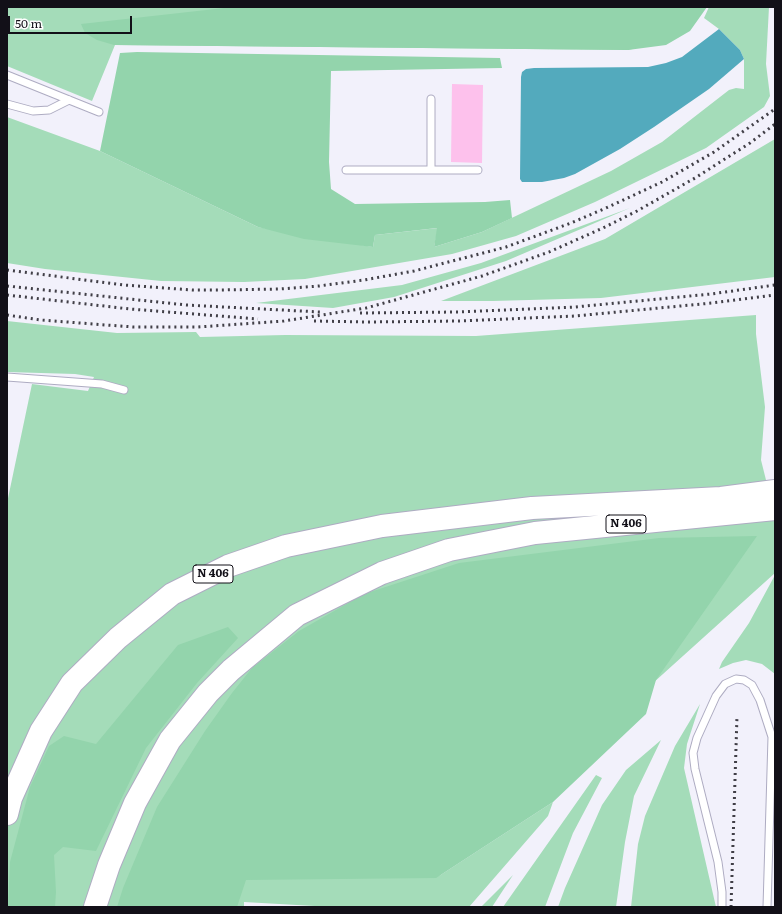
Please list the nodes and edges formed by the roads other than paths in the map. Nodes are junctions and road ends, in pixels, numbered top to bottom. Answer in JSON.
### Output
{"nodes":[{"id":1,"x":7,"y":75,"type":"edge"},
{"id":2,"x":431,"y":98,"type":"dead end"},
{"id":3,"x":69,"y":100,"type":"junction"},
{"id":4,"x":7,"y":104,"type":"edge"},
{"id":5,"x":99,"y":112,"type":"dead end"},
{"id":6,"x":346,"y":170,"type":"dead end"},
{"id":7,"x":431,"y":170,"type":"junction"},
{"id":8,"x":478,"y":170,"type":"dead end"},
{"id":9,"x":7,"y":377,"type":"edge"},
{"id":10,"x":124,"y":390,"type":"dead end"},
{"id":11,"x":775,"y":491,"type":"edge"},
{"id":12,"x":722,"y":507,"type":"junction"},
{"id":13,"x":775,"y":509,"type":"edge"},
{"id":14,"x":7,"y":814,"type":"edge"},
{"id":15,"x":95,"y":907,"type":"edge"},
{"id":16,"x":722,"y":907,"type":"edge"},
{"id":17,"x":767,"y":907,"type":"edge"}],
"edges":[{"from":1,"to":3,"type":"lane"},
{"from":2,"to":7,"type":"lane"},
{"from":3,"to":4,"type":"lane"},
{"from":3,"to":5,"type":"lane"},
{"from":6,"to":7,"type":"lane"},
{"from":7,"to":8,"type":"lane"},
{"from":9,"to":10,"type":"lane"},
{"from":11,"to":12,"type":"highway","number":"N 406"},
{"from":12,"to":13,"type":"highway","number":"N 406"},
{"from":12,"to":14,"type":"highway","number":"N 406"},
{"from":12,"to":15,"type":"highway","number":"N 406"},
{"from":16,"to":17,"type":"lane"}]}
